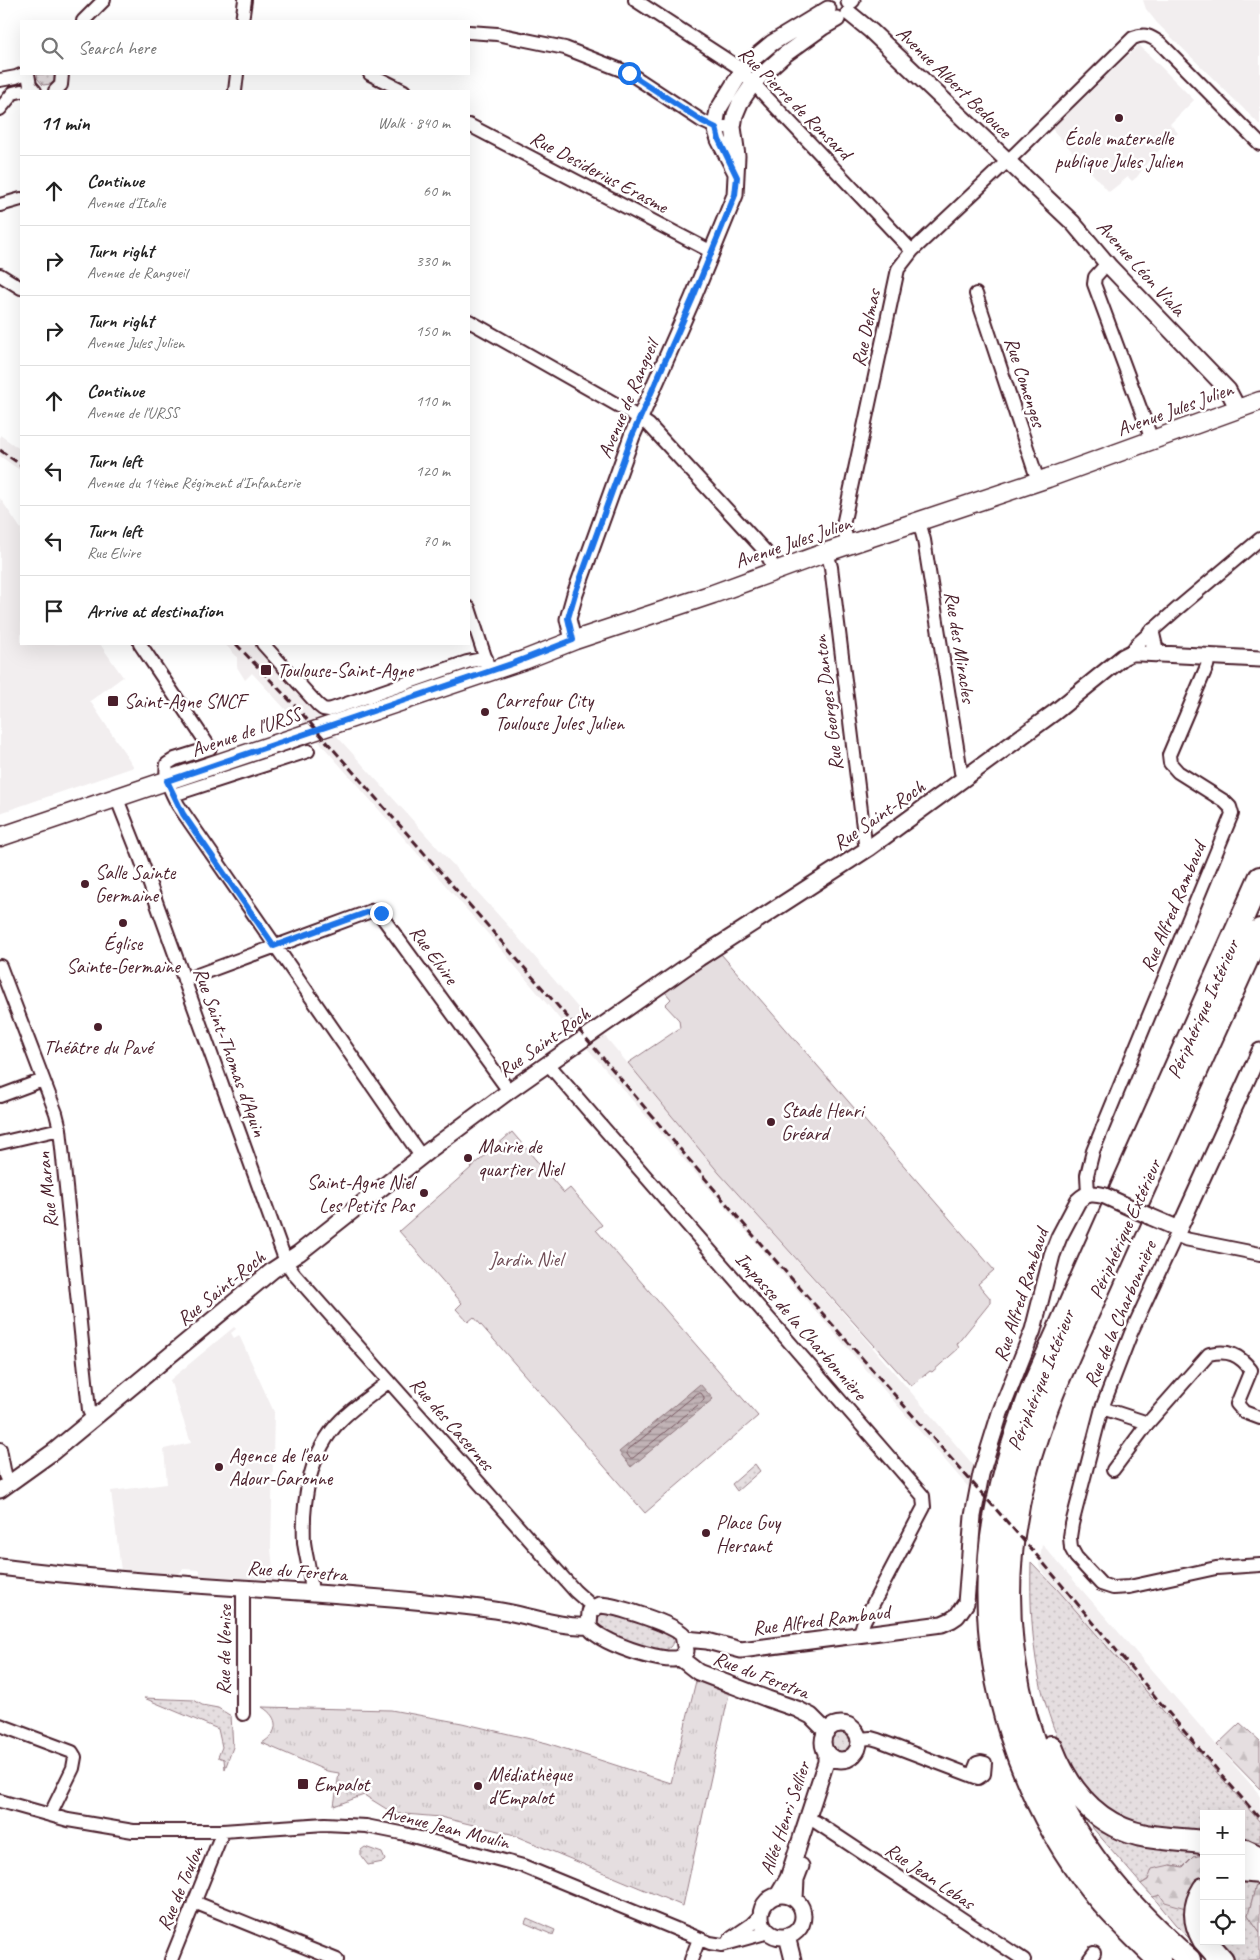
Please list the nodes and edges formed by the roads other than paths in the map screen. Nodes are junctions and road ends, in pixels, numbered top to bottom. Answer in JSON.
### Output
{"nodes":[{"id":1,"x":104,"y":0,"type":"edge"},
{"id":2,"x":245,"y":0,"type":"edge"},
{"id":3,"x":636,"y":0,"type":"edge"},
{"id":4,"x":840,"y":5,"type":"edge"},
{"id":5,"x":84,"y":20,"type":"edge"},
{"id":6,"x":242,"y":20,"type":"edge"},
{"id":7,"x":470,"y":32,"type":"edge"},
{"id":8,"x":742,"y":71,"type":"junction"},
{"id":9,"x":22,"y":75,"type":"edge"},
{"id":10,"x":63,"y":75,"type":"edge"},
{"id":11,"x":237,"y":75,"type":"edge"},
{"id":12,"x":372,"y":75,"type":"edge"},
{"id":13,"x":0,"y":80,"type":"edge"},
{"id":14,"x":754,"y":82,"type":"junction"},
{"id":15,"x":0,"y":89,"type":"edge"},
{"id":16,"x":33,"y":90,"type":"edge"},
{"id":17,"x":56,"y":90,"type":"edge"},
{"id":18,"x":235,"y":90,"type":"edge"},
{"id":19,"x":402,"y":90,"type":"edge"},
{"id":20,"x":14,"y":92,"type":"edge"},
{"id":21,"x":0,"y":109,"type":"edge"},
{"id":22,"x":470,"y":126,"type":"edge"},
{"id":23,"x":733,"y":127,"type":"junction"},
{"id":24,"x":716,"y":128,"type":"junction"},
{"id":25,"x":1260,"y":144,"type":"edge"},
{"id":26,"x":1007,"y":161,"type":"junction"},
{"id":27,"x":737,"y":177,"type":"junction"},
{"id":28,"x":20,"y":199,"type":"edge"},
{"id":29,"x":0,"y":205,"type":"edge"},
{"id":30,"x":912,"y":251,"type":"junction"},
{"id":31,"x":712,"y":252,"type":"junction"},
{"id":32,"x":1110,"y":267,"type":"junction"},
{"id":33,"x":0,"y":275,"type":"edge"},
{"id":34,"x":20,"y":287,"type":"edge"},
{"id":35,"x":976,"y":294,"type":"dead end"},
{"id":36,"x":470,"y":322,"type":"edge"},
{"id":37,"x":1260,"y":401,"type":"edge"},
{"id":38,"x":1238,"y":409,"type":"junction"},
{"id":39,"x":640,"y":418,"type":"junction"},
{"id":40,"x":1152,"y":440,"type":"junction"},
{"id":41,"x":1038,"y":481,"type":"junction"},
{"id":42,"x":919,"y":521,"type":"junction"},
{"id":43,"x":1260,"y":540,"type":"edge"},
{"id":44,"x":848,"y":545,"type":"junction"},
{"id":45,"x":827,"y":552,"type":"junction"},
{"id":46,"x":775,"y":570,"type":"junction"},
{"id":47,"x":470,"y":611,"type":"edge"},
{"id":48,"x":1151,"y":632,"type":"junction"},
{"id":49,"x":573,"y":640,"type":"junction"},
{"id":50,"x":141,"y":645,"type":"edge"},
{"id":51,"x":264,"y":645,"type":"edge"},
{"id":52,"x":1131,"y":653,"type":"junction"},
{"id":53,"x":1162,"y":654,"type":"junction"},
{"id":54,"x":1209,"y":656,"type":"junction"},
{"id":55,"x":1260,"y":659,"type":"edge"},
{"id":56,"x":488,"y":664,"type":"junction"},
{"id":57,"x":339,"y":723,"type":"joint"},
{"id":58,"x":308,"y":751,"type":"dead end"},
{"id":59,"x":964,"y":779,"type":"junction"},
{"id":60,"x":170,"y":788,"type":"junction"},
{"id":61,"x":118,"y":798,"type":"junction"},
{"id":62,"x":0,"y":838,"type":"edge"},
{"id":63,"x":869,"y":848,"type":"junction"},
{"id":64,"x":1260,"y":878,"type":"edge"},
{"id":65,"x":1260,"y":930,"type":"edge"},
{"id":66,"x":274,"y":946,"type":"junction"},
{"id":67,"x":0,"y":966,"type":"edge"},
{"id":68,"x":184,"y":980,"type":"junction"},
{"id":69,"x":1260,"y":1051,"type":"edge"},
{"id":70,"x":548,"y":1064,"type":"junction"},
{"id":71,"x":43,"y":1080,"type":"junction"},
{"id":72,"x":509,"y":1091,"type":"junction"},
{"id":73,"x":0,"y":1096,"type":"edge"},
{"id":74,"x":60,"y":1129,"type":"junction"},
{"id":75,"x":0,"y":1144,"type":"edge"},
{"id":76,"x":421,"y":1156,"type":"junction"},
{"id":77,"x":1088,"y":1194,"type":"junction"},
{"id":78,"x":1178,"y":1232,"type":"junction"},
{"id":79,"x":1260,"y":1254,"type":"edge"},
{"id":80,"x":286,"y":1262,"type":"junction"},
{"id":81,"x":1255,"y":1368,"type":"edge"},
{"id":82,"x":389,"y":1381,"type":"junction"},
{"id":83,"x":1102,"y":1408,"type":"junction"},
{"id":84,"x":1260,"y":1418,"type":"edge"},
{"id":85,"x":93,"y":1419,"type":"junction"},
{"id":86,"x":1148,"y":1423,"type":"junction"},
{"id":87,"x":0,"y":1449,"type":"edge"},
{"id":88,"x":1113,"y":1470,"type":"dead end"},
{"id":89,"x":5,"y":1487,"type":"edge"},
{"id":90,"x":1260,"y":1565,"type":"edge"},
{"id":91,"x":0,"y":1567,"type":"edge"},
{"id":92,"x":1008,"y":1586,"type":"junction"},
{"id":93,"x":243,"y":1587,"type":"junction"},
{"id":94,"x":311,"y":1592,"type":"junction"},
{"id":95,"x":594,"y":1608,"type":"junction"},
{"id":96,"x":589,"y":1626,"type":"junction"},
{"id":97,"x":859,"y":1636,"type":"junction"},
{"id":98,"x":685,"y":1639,"type":"junction"},
{"id":99,"x":680,"y":1658,"type":"junction"},
{"id":100,"x":243,"y":1714,"type":"dead end"},
{"id":101,"x":0,"y":1724,"type":"edge"},
{"id":102,"x":826,"y":1731,"type":"junction"},
{"id":103,"x":859,"y":1739,"type":"junction"},
{"id":104,"x":832,"y":1757,"type":"junction"},
{"id":105,"x":969,"y":1774,"type":"dead end"},
{"id":106,"x":0,"y":1801,"type":"edge"},
{"id":107,"x":50,"y":1815,"type":"junction"},
{"id":108,"x":816,"y":1822,"type":"junction"},
{"id":109,"x":223,"y":1831,"type":"junction"},
{"id":110,"x":1200,"y":1842,"type":"edge"},
{"id":111,"x":1245,"y":1851,"type":"edge"},
{"id":112,"x":1260,"y":1858,"type":"edge"},
{"id":113,"x":1245,"y":1870,"type":"edge"},
{"id":114,"x":1260,"y":1872,"type":"edge"},
{"id":115,"x":778,"y":1895,"type":"junction"},
{"id":116,"x":1200,"y":1898,"type":"edge"},
{"id":117,"x":795,"y":1899,"type":"junction"},
{"id":118,"x":194,"y":1902,"type":"junction"},
{"id":119,"x":761,"y":1915,"type":"junction"},
{"id":120,"x":1200,"y":1930,"type":"edge"},
{"id":121,"x":769,"y":1932,"type":"junction"},
{"id":122,"x":787,"y":1936,"type":"junction"},
{"id":123,"x":699,"y":1938,"type":"junction"},
{"id":124,"x":722,"y":1944,"type":"junction"},
{"id":125,"x":1208,"y":1945,"type":"edge"},
{"id":126,"x":171,"y":1960,"type":"edge"},
{"id":127,"x":336,"y":1960,"type":"edge"},
{"id":128,"x":690,"y":1960,"type":"edge"},
{"id":129,"x":794,"y":1960,"type":"edge"},
{"id":130,"x":1024,"y":1960,"type":"edge"},
{"id":131,"x":1159,"y":1960,"type":"edge"},
{"id":132,"x":1190,"y":1960,"type":"edge"},
{"id":133,"x":1222,"y":1960,"type":"edge"}],
"edges":[{"from":1,"to":5,"type":"street"},
{"from":2,"to":6,"type":"street"},
{"from":3,"to":8,"type":"street","name":"Rue Pierre de Ronsard"},
{"from":4,"to":8,"type":"street"},
{"from":4,"to":14,"type":"street","name":"Avenue de Rangueil"},
{"from":4,"to":26,"type":"street","name":"Avenue Albert Bedouce"},
{"from":7,"to":24,"type":"street"},
{"from":8,"to":14,"type":"street","name":"Rue Pierre de Ronsard"},
{"from":8,"to":24,"type":"street"},
{"from":9,"to":13,"type":"street"},
{"from":9,"to":15,"type":"street"},
{"from":9,"to":16,"type":"street"},
{"from":10,"to":17,"type":"street"},
{"from":11,"to":18,"type":"street"},
{"from":12,"to":19,"type":"street"},
{"from":14,"to":23,"type":"street","name":"Avenue de Rangueil"},
{"from":14,"to":30,"type":"street","name":"Rue Pierre de Ronsard"},
{"from":20,"to":21,"type":"street"},
{"from":22,"to":31,"type":"street","name":"Rue Desiderius Erasme"},
{"from":23,"to":24,"type":"street"},
{"from":23,"to":27,"type":"street","name":"Avenue de Rangueil"},
{"from":24,"to":27,"type":"street"},
{"from":25,"to":26,"type":"street","name":"Rue Delmas"},
{"from":26,"to":30,"type":"street","name":"Rue Delmas"},
{"from":26,"to":32,"type":"street","name":"Avenue Léon Viala"},
{"from":27,"to":31,"type":"street","name":"Avenue de Rangueil"},
{"from":28,"to":29,"type":"street"},
{"from":30,"to":44,"type":"street","name":"Rue Delmas"},
{"from":31,"to":39,"type":"street","name":"Avenue de Rangueil"},
{"from":32,"to":38,"type":"street","name":"Avenue Léon Viala"},
{"from":32,"to":40,"type":"street"},
{"from":33,"to":34,"type":"street"},
{"from":35,"to":41,"type":"street","name":"Rue Comenges"},
{"from":36,"to":39,"type":"street"},
{"from":37,"to":38,"type":"main road","name":"Avenue Jules Julien"},
{"from":38,"to":40,"type":"main road","name":"Avenue Jules Julien"},
{"from":39,"to":46,"type":"street"},
{"from":39,"to":49,"type":"street","name":"Avenue de Rangueil"},
{"from":40,"to":41,"type":"main road","name":"Avenue Jules Julien"},
{"from":41,"to":42,"type":"main road","name":"Avenue Jules Julien"},
{"from":42,"to":44,"type":"main road","name":"Avenue Jules Julien"},
{"from":42,"to":59,"type":"street","name":"Rue des Miracles"},
{"from":43,"to":48,"type":"street"},
{"from":44,"to":45,"type":"main road","name":"Avenue Jules Julien"},
{"from":45,"to":46,"type":"main road","name":"Avenue Jules Julien"},
{"from":45,"to":63,"type":"street","name":"Rue Georges Danton"},
{"from":46,"to":49,"type":"main road","name":"Avenue Jules Julien"},
{"from":47,"to":56,"type":"street"},
{"from":48,"to":52,"type":"street"},
{"from":48,"to":53,"type":"street"},
{"from":49,"to":56,"type":"main road","name":"Avenue Jules Julien"},
{"from":50,"to":60,"type":"street","name":"Avenue de l'URSS"},
{"from":51,"to":56,"type":"street","name":"Avenue Jules Julien"},
{"from":52,"to":53,"type":"street"},
{"from":52,"to":59,"type":"street","name":"Rue Saint-Roch"},
{"from":53,"to":54,"type":"street"},
{"from":54,"to":55,"type":"street"},
{"from":54,"to":77,"type":"street","name":"Rue Alfred Rambaud"},
{"from":56,"to":57,"type":"main road","name":"Avenue Jules Julien"},
{"from":57,"to":60,"type":"main road","name":"Avenue de l'URSS"},
{"from":58,"to":60,"type":"street","name":"Avenue de l'URSS"},
{"from":59,"to":63,"type":"street","name":"Rue Saint-Roch"},
{"from":60,"to":61,"type":"main road","name":"Avenue de l'URSS"},
{"from":60,"to":66,"type":"street"},
{"from":61,"to":62,"type":"main road","name":"Avenue de l'URSS"},
{"from":61,"to":68,"type":"street","name":"Rue Saint-Thomas d'Aquin"},
{"from":63,"to":70,"type":"street","name":"Rue Saint-Roch"},
{"from":64,"to":131,"type":"highway","name":"Périphérique Intérieur"},
{"from":65,"to":92,"type":"highway","name":"Périphérique Extérieur"},
{"from":66,"to":68,"type":"street","name":"Rue Elvire"},
{"from":66,"to":72,"type":"street","name":"Rue Elvire"},
{"from":66,"to":76,"type":"street"},
{"from":67,"to":71,"type":"street","name":"Rue Maran"},
{"from":68,"to":80,"type":"street","name":"Rue Saint-Thomas d'Aquin"},
{"from":69,"to":78,"type":"street","name":"Rue de la Charbonnière"},
{"from":70,"to":72,"type":"street","name":"Rue Saint-Roch"},
{"from":70,"to":97,"type":"street","name":"Impasse de la Charbonnière"},
{"from":71,"to":73,"type":"street"},
{"from":71,"to":74,"type":"street","name":"Rue Maran"},
{"from":72,"to":76,"type":"street","name":"Rue Saint-Roch"},
{"from":74,"to":75,"type":"street"},
{"from":74,"to":85,"type":"street","name":"Rue Maran"},
{"from":76,"to":80,"type":"street","name":"Rue Saint-Roch"},
{"from":77,"to":78,"type":"street","bridge":true},
{"from":77,"to":97,"type":"street","name":"Rue Alfred Rambaud"},
{"from":78,"to":79,"type":"street"},
{"from":78,"to":83,"type":"street","name":"Rue de la Charbonnière"},
{"from":80,"to":82,"type":"street","name":"Rue des Casernes"},
{"from":80,"to":85,"type":"street","name":"Rue Saint-Roch"},
{"from":81,"to":84,"type":"street"},
{"from":81,"to":86,"type":"street"},
{"from":82,"to":94,"type":"street"},
{"from":82,"to":95,"type":"street","name":"Rue des Casernes"},
{"from":83,"to":86,"type":"street"},
{"from":83,"to":90,"type":"street","name":"Rue de la Charbonnière"},
{"from":85,"to":89,"type":"street","name":"Rue Saint-Roch"},
{"from":86,"to":88,"type":"street"},
{"from":87,"to":89,"type":"street"},
{"from":91,"to":93,"type":"street","name":"Rue du Feretra"},
{"from":92,"to":110,"type":"highway"},
{"from":92,"to":132,"type":"highway","name":"Périphérique Extérieur"},
{"from":93,"to":94,"type":"street","name":"Rue du Feretra"},
{"from":93,"to":100,"type":"street","name":"Rue de Venise"},
{"from":94,"to":96,"type":"street","name":"Rue du Feretra"},
{"from":95,"to":96,"type":"street"},
{"from":95,"to":98,"type":"street"},
{"from":96,"to":99,"type":"street"},
{"from":97,"to":98,"type":"street","name":"Rue Alfred Rambaud"},
{"from":98,"to":99,"type":"street"},
{"from":99,"to":102,"type":"street","name":"Rue du Feretra"},
{"from":101,"to":107,"type":"street"},
{"from":102,"to":103,"type":"street"},
{"from":102,"to":104,"type":"street"},
{"from":103,"to":104,"type":"street"},
{"from":103,"to":105,"type":"street"},
{"from":104,"to":108,"type":"street","name":"Allée Henri Sellier"},
{"from":104,"to":115,"type":"street","name":"Allée Henri Sellier"},
{"from":106,"to":107,"type":"street","name":"Avenue Jean Moulin"},
{"from":107,"to":109,"type":"street","name":"Avenue Jean Moulin"},
{"from":108,"to":117,"type":"street","name":"Allée Henri Sellier"},
{"from":108,"to":130,"type":"street","name":"Rue Jean Lebas"},
{"from":109,"to":118,"type":"street","name":"Rue de Toulon"},
{"from":109,"to":123,"type":"street","name":"Avenue Jean Moulin"},
{"from":111,"to":112,"type":"highway"},
{"from":113,"to":114,"type":"highway"},
{"from":115,"to":117,"type":"street"},
{"from":115,"to":119,"type":"street"},
{"from":116,"to":120,"type":"highway"},
{"from":117,"to":122,"type":"street"},
{"from":118,"to":126,"type":"street","name":"Rue de Toulon"},
{"from":118,"to":127,"type":"street"},
{"from":119,"to":121,"type":"street"},
{"from":119,"to":124,"type":"street"},
{"from":121,"to":122,"type":"street"},
{"from":121,"to":124,"type":"street","name":"Avenue Jean Moulin"},
{"from":122,"to":129,"type":"street"},
{"from":123,"to":124,"type":"street","name":"Avenue Jean Moulin"},
{"from":123,"to":128,"type":"street"},
{"from":125,"to":133,"type":"highway"}]}
